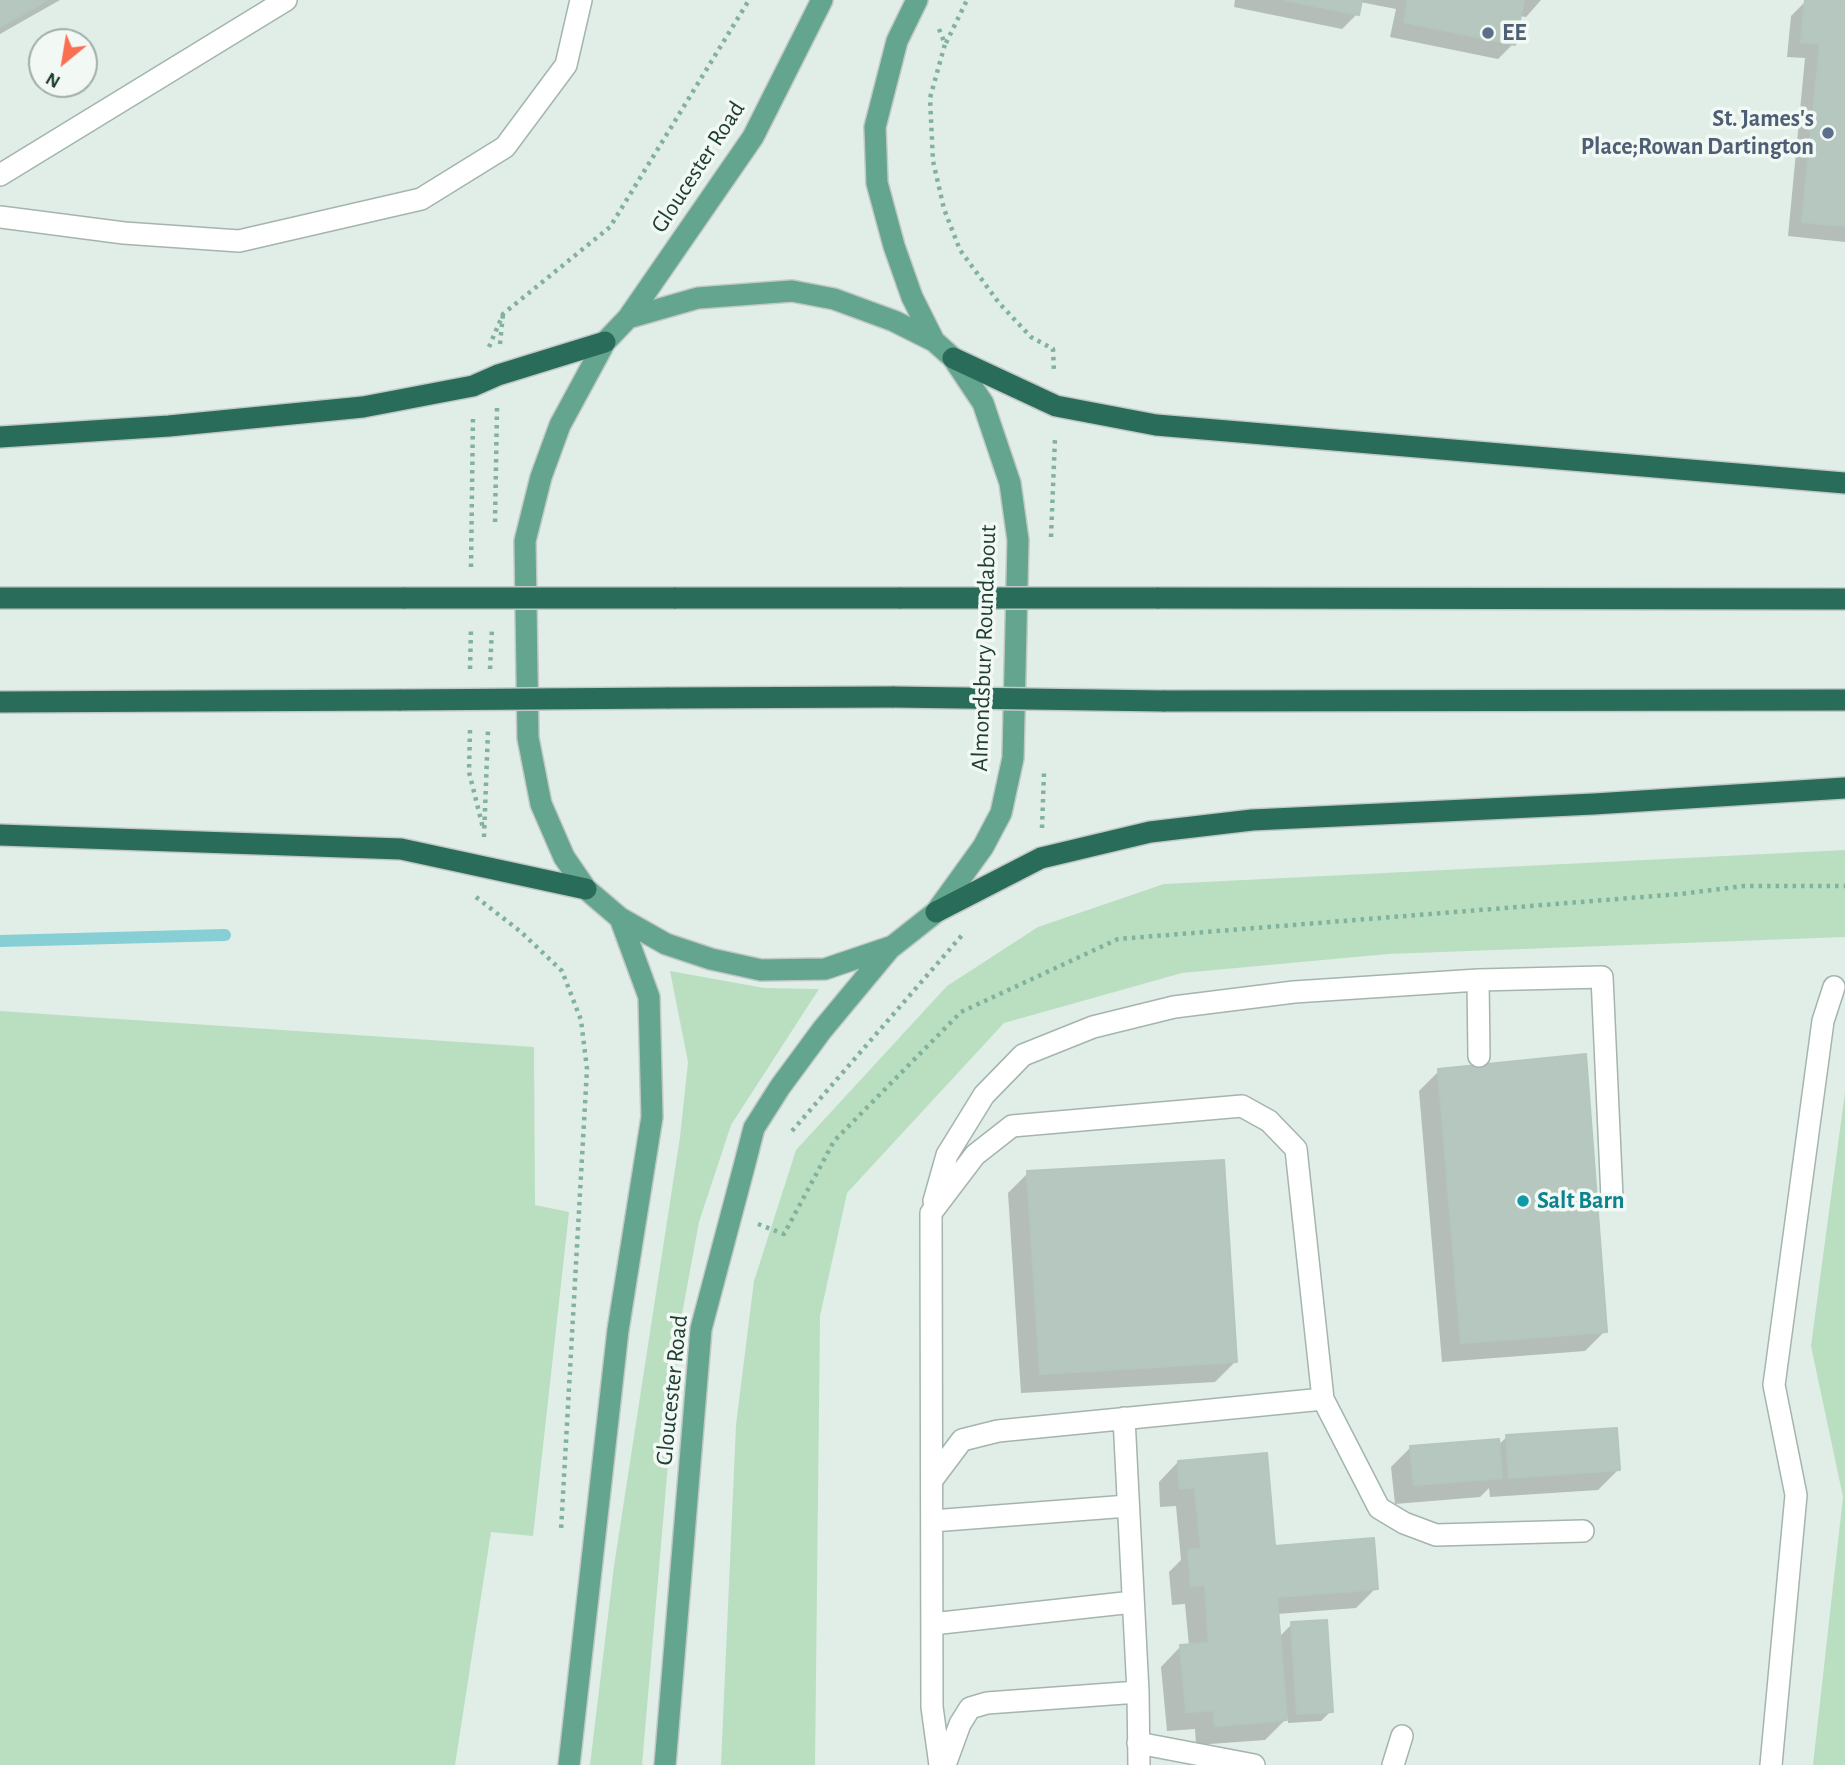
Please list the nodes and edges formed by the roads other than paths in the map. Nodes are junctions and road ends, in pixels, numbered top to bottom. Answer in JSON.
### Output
{"nodes":[{"id":1,"x":286,"y":0,"type":"edge"},
{"id":2,"x":580,"y":0,"type":"edge"},
{"id":3,"x":822,"y":0,"type":"edge"},
{"id":4,"x":917,"y":0,"type":"edge"},
{"id":5,"x":0,"y":175,"type":"edge"},
{"id":6,"x":0,"y":217,"type":"edge"},
{"id":7,"x":628,"y":318,"type":"junction"},
{"id":8,"x":934,"y":341,"type":"junction"},
{"id":9,"x":605,"y":342,"type":"junction"},
{"id":10,"x":953,"y":358,"type":"junction"},
{"id":11,"x":0,"y":437,"type":"edge"},
{"id":12,"x":1845,"y":483,"type":"edge"},
{"id":13,"x":0,"y":598,"type":"edge"},
{"id":14,"x":1845,"y":599,"type":"edge"},
{"id":15,"x":1845,"y":700,"type":"edge"},
{"id":16,"x":0,"y":702,"type":"edge"},
{"id":17,"x":1845,"y":788,"type":"edge"},
{"id":18,"x":0,"y":835,"type":"edge"},
{"id":19,"x":586,"y":889,"type":"junction"},
{"id":20,"x":936,"y":912,"type":"junction"},
{"id":21,"x":620,"y":918,"type":"junction"},
{"id":22,"x":893,"y":946,"type":"junction"},
{"id":23,"x":1478,"y":980,"type":"junction"},
{"id":24,"x":1834,"y":987,"type":"dead end"},
{"id":25,"x":1479,"y":1055,"type":"dead end"},
{"id":26,"x":1612,"y":1198,"type":"dead end"},
{"id":27,"x":931,"y":1213,"type":"junction"},
{"id":28,"x":1323,"y":1399,"type":"junction"},
{"id":29,"x":1124,"y":1418,"type":"junction"},
{"id":30,"x":932,"y":1480,"type":"junction"},
{"id":31,"x":1128,"y":1506,"type":"junction"},
{"id":32,"x":932,"y":1521,"type":"junction"},
{"id":33,"x":1583,"y":1531,"type":"dead end"},
{"id":34,"x":1133,"y":1602,"type":"junction"},
{"id":35,"x":932,"y":1624,"type":"junction"},
{"id":36,"x":1138,"y":1692,"type":"junction"},
{"id":37,"x":1402,"y":1736,"type":"dead end"},
{"id":38,"x":1138,"y":1743,"type":"junction"},
{"id":39,"x":569,"y":1765,"type":"edge"},
{"id":40,"x":665,"y":1765,"type":"edge"},
{"id":41,"x":940,"y":1765,"type":"edge"},
{"id":42,"x":946,"y":1765,"type":"edge"},
{"id":43,"x":1139,"y":1765,"type":"edge"},
{"id":44,"x":1254,"y":1765,"type":"edge"},
{"id":45,"x":1393,"y":1765,"type":"edge"},
{"id":46,"x":1771,"y":1765,"type":"edge"}],
"edges":[{"from":1,"to":5,"type":"lane"},
{"from":2,"to":6,"type":"lane"},
{"from":3,"to":7,"type":"main road","name":"Gloucester Road"},
{"from":4,"to":8,"type":"main road"},
{"from":7,"to":8,"type":"main road","name":"Almondsbury Roundabout"},
{"from":7,"to":9,"type":"main road","name":"Almondsbury Roundabout"},
{"from":8,"to":10,"type":"main road","name":"Almondsbury Roundabout"},
{"from":9,"to":11,"type":"highway"},
{"from":9,"to":19,"type":"main road","name":"Almondsbury Roundabout"},
{"from":10,"to":12,"type":"highway"},
{"from":10,"to":20,"type":"main road","name":"Almondsbury Roundabout"},
{"from":13,"to":14,"type":"highway","bridge":true},
{"from":15,"to":16,"type":"highway","bridge":true},
{"from":17,"to":20,"type":"highway"},
{"from":18,"to":19,"type":"highway"},
{"from":19,"to":21,"type":"main road","name":"Almondsbury Roundabout"},
{"from":20,"to":22,"type":"main road","name":"Almondsbury Roundabout"},
{"from":21,"to":22,"type":"main road","name":"Almondsbury Roundabout"},
{"from":21,"to":39,"type":"main road"},
{"from":22,"to":40,"type":"main road","name":"Gloucester Road"},
{"from":23,"to":25,"type":"lane"},
{"from":23,"to":26,"type":"lane"},
{"from":23,"to":27,"type":"lane"},
{"from":24,"to":46,"type":"lane"},
{"from":27,"to":28,"type":"lane"},
{"from":27,"to":30,"type":"lane"},
{"from":28,"to":29,"type":"lane"},
{"from":28,"to":33,"type":"lane"},
{"from":29,"to":30,"type":"lane"},
{"from":29,"to":31,"type":"lane"},
{"from":30,"to":32,"type":"lane"},
{"from":31,"to":32,"type":"lane"},
{"from":31,"to":34,"type":"lane"},
{"from":32,"to":35,"type":"lane"},
{"from":34,"to":35,"type":"lane"},
{"from":34,"to":36,"type":"lane"},
{"from":35,"to":41,"type":"lane"},
{"from":36,"to":38,"type":"lane"},
{"from":36,"to":42,"type":"lane"},
{"from":37,"to":45,"type":"lane"},
{"from":38,"to":43,"type":"lane"},
{"from":38,"to":44,"type":"lane"}]}
